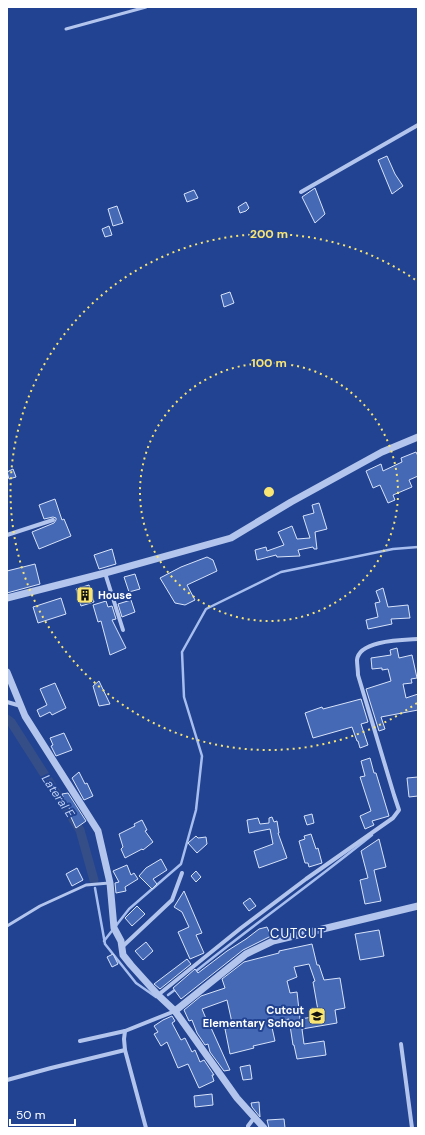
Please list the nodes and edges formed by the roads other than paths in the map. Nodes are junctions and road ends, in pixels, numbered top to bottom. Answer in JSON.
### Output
{"nodes":[{"id":1,"x":146,"y":7,"type":"edge"},
{"id":2,"x":66,"y":29,"type":"dead end"},
{"id":3,"x":418,"y":125,"type":"edge"},
{"id":4,"x":301,"y":192,"type":"dead end"},
{"id":5,"x":418,"y":437,"type":"edge"},
{"id":6,"x":53,"y":520,"type":"dead end"},
{"id":7,"x":7,"y":535,"type":"edge"},
{"id":8,"x":105,"y":573,"type":"junction"},
{"id":9,"x":7,"y":598,"type":"edge"},
{"id":10,"x":123,"y":630,"type":"dead end"},
{"id":11,"x":418,"y":639,"type":"edge"},
{"id":12,"x":7,"y":672,"type":"edge"},
{"id":13,"x":7,"y":702,"type":"edge"},
{"id":14,"x":21,"y":706,"type":"junction"},
{"id":15,"x":182,"y":873,"type":"dead end"},
{"id":16,"x":110,"y":883,"type":"junction"},
{"id":17,"x":418,"y":906,"type":"edge"},
{"id":18,"x":7,"y":926,"type":"edge"},
{"id":19,"x":121,"y":944,"type":"junction"},
{"id":20,"x":158,"y":995,"type":"junction"},
{"id":21,"x":175,"y":1011,"type":"junction"},
{"id":22,"x":125,"y":1031,"type":"junction"},
{"id":23,"x":80,"y":1041,"type":"dead end"},
{"id":24,"x":401,"y":1044,"type":"dead end"},
{"id":25,"x":125,"y":1050,"type":"junction"},
{"id":26,"x":7,"y":1080,"type":"edge"},
{"id":27,"x":254,"y":1118,"type":"junction"},
{"id":28,"x":146,"y":1128,"type":"edge"},
{"id":29,"x":248,"y":1128,"type":"edge"},
{"id":30,"x":264,"y":1128,"type":"edge"},
{"id":31,"x":412,"y":1128,"type":"edge"}],
"edges":[{"from":1,"to":2,"type":"lane"},
{"from":3,"to":4,"type":"street"},
{"from":5,"to":8,"type":"street"},
{"from":6,"to":7,"type":"street"},
{"from":8,"to":9,"type":"street"},
{"from":8,"to":10,"type":"street"},
{"from":11,"to":20,"type":"street"},
{"from":12,"to":14,"type":"street"},
{"from":13,"to":14,"type":"street"},
{"from":14,"to":16,"type":"street"},
{"from":15,"to":19,"type":"street"},
{"from":16,"to":18,"type":"lane"},
{"from":16,"to":19,"type":"street"},
{"from":17,"to":21,"type":"street"},
{"from":19,"to":20,"type":"street"},
{"from":20,"to":21,"type":"street"},
{"from":21,"to":22,"type":"street"},
{"from":21,"to":27,"type":"street"},
{"from":22,"to":23,"type":"street"},
{"from":22,"to":25,"type":"street"},
{"from":24,"to":31,"type":"street"},
{"from":25,"to":26,"type":"street"},
{"from":25,"to":28,"type":"street"},
{"from":27,"to":29,"type":"street"},
{"from":27,"to":30,"type":"street"}]}
